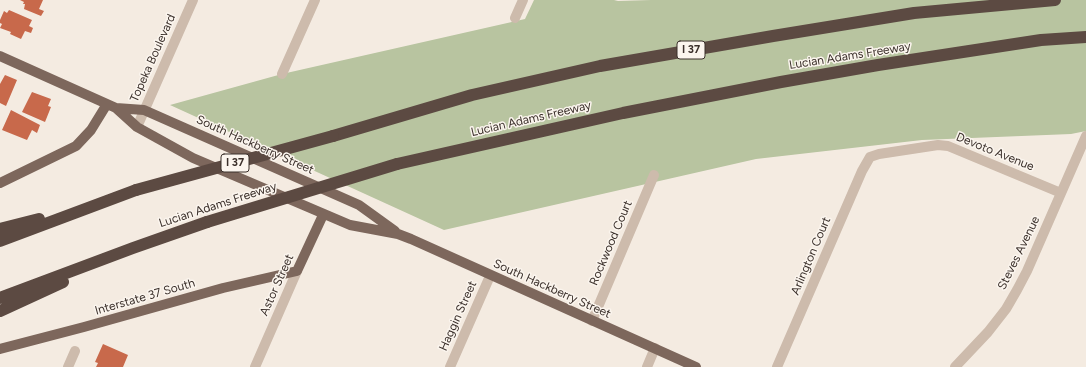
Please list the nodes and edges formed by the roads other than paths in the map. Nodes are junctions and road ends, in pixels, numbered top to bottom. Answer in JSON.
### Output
{"nodes":[{"id":1,"x":193,"y":0,"type":"edge"},
{"id":2,"x":315,"y":0,"type":"edge"},
{"id":3,"x":523,"y":0,"type":"edge"},
{"id":4,"x":1055,"y":0,"type":"edge"},
{"id":5,"x":514,"y":18,"type":"dead end"},
{"id":6,"x":1083,"y":40,"type":"edge"},
{"id":7,"x":0,"y":56,"type":"edge"},
{"id":8,"x":282,"y":74,"type":"dead end"},
{"id":9,"x":112,"y":106,"type":"junction"},
{"id":10,"x":144,"y":110,"type":"junction"},
{"id":11,"x":137,"y":127,"type":"junction"},
{"id":12,"x":1086,"y":136,"type":"edge"},
{"id":13,"x":870,"y":157,"type":"joint"},
{"id":14,"x":654,"y":175,"type":"dead end"},
{"id":15,"x":0,"y":183,"type":"edge"},
{"id":16,"x":1061,"y":193,"type":"junction"},
{"id":17,"x":95,"y":206,"type":"junction"},
{"id":18,"x":324,"y":215,"type":"junction"},
{"id":19,"x":0,"y":229,"type":"edge"},
{"id":20,"x":398,"y":234,"type":"junction"},
{"id":21,"x":0,"y":241,"type":"edge"},
{"id":22,"x":133,"y":248,"type":"junction"},
{"id":23,"x":297,"y":271,"type":"junction"},
{"id":24,"x":490,"y":276,"type":"junction"},
{"id":25,"x":0,"y":298,"type":"edge"},
{"id":26,"x":0,"y":311,"type":"edge"},
{"id":27,"x":592,"y":321,"type":"junction"},
{"id":28,"x":655,"y":348,"type":"junction"},
{"id":29,"x":0,"y":349,"type":"edge"},
{"id":30,"x":75,"y":351,"type":"dead end"},
{"id":31,"x":68,"y":367,"type":"edge"},
{"id":32,"x":255,"y":367,"type":"edge"},
{"id":33,"x":450,"y":367,"type":"edge"},
{"id":34,"x":647,"y":367,"type":"edge"},
{"id":35,"x":696,"y":367,"type":"edge"},
{"id":36,"x":777,"y":367,"type":"edge"},
{"id":37,"x":955,"y":367,"type":"edge"}],
"edges":[{"from":1,"to":10,"type":"street","name":"Topeka Boulevard"},
{"from":2,"to":8,"type":"street"},
{"from":3,"to":5,"type":"street"},
{"from":4,"to":17,"type":"highway","number":"I 37","bridge":true},
{"from":6,"to":22,"type":"highway","name":"Lucian Adams Freeway","bridge":true},
{"from":7,"to":9,"type":"main road","name":"South Hackberry Street"},
{"from":9,"to":10,"type":"main road","name":"South Hackberry Street"},
{"from":9,"to":11,"type":"main road","name":"South Hackberry Street"},
{"from":9,"to":15,"type":"main road"},
{"from":10,"to":11,"type":"street","name":"Topeka Boulevard"},
{"from":10,"to":20,"type":"main road","name":"South Hackberry Street"},
{"from":11,"to":18,"type":"main road","name":"South Hackberry Street"},
{"from":12,"to":16,"type":"street","name":"Steves Avenue"},
{"from":13,"to":16,"type":"street","name":"Devoto Avenue"},
{"from":13,"to":36,"type":"street","name":"Arlington Court"},
{"from":14,"to":27,"type":"street","name":"Rockwood Court"},
{"from":16,"to":37,"type":"street","name":"Steves Avenue"},
{"from":17,"to":19,"type":"highway"},
{"from":17,"to":21,"type":"highway","number":"I 37"},
{"from":18,"to":20,"type":"main road","name":"South Hackberry Street"},
{"from":18,"to":23,"type":"main road","name":"Astor Street"},
{"from":20,"to":24,"type":"main road","name":"South Hackberry Street"},
{"from":22,"to":25,"type":"highway","name":"Lucian Adams Freeway"},
{"from":22,"to":26,"type":"highway"},
{"from":23,"to":29,"type":"main road","name":"Interstate 37 South"},
{"from":23,"to":32,"type":"street","name":"Astor Street"},
{"from":24,"to":27,"type":"main road","name":"South Hackberry Street"},
{"from":24,"to":33,"type":"street","name":"Haggin Street"},
{"from":27,"to":28,"type":"main road","name":"South Hackberry Street"},
{"from":28,"to":34,"type":"street"},
{"from":28,"to":35,"type":"main road","name":"South Hackberry Street"},
{"from":30,"to":31,"type":"street"}]}
